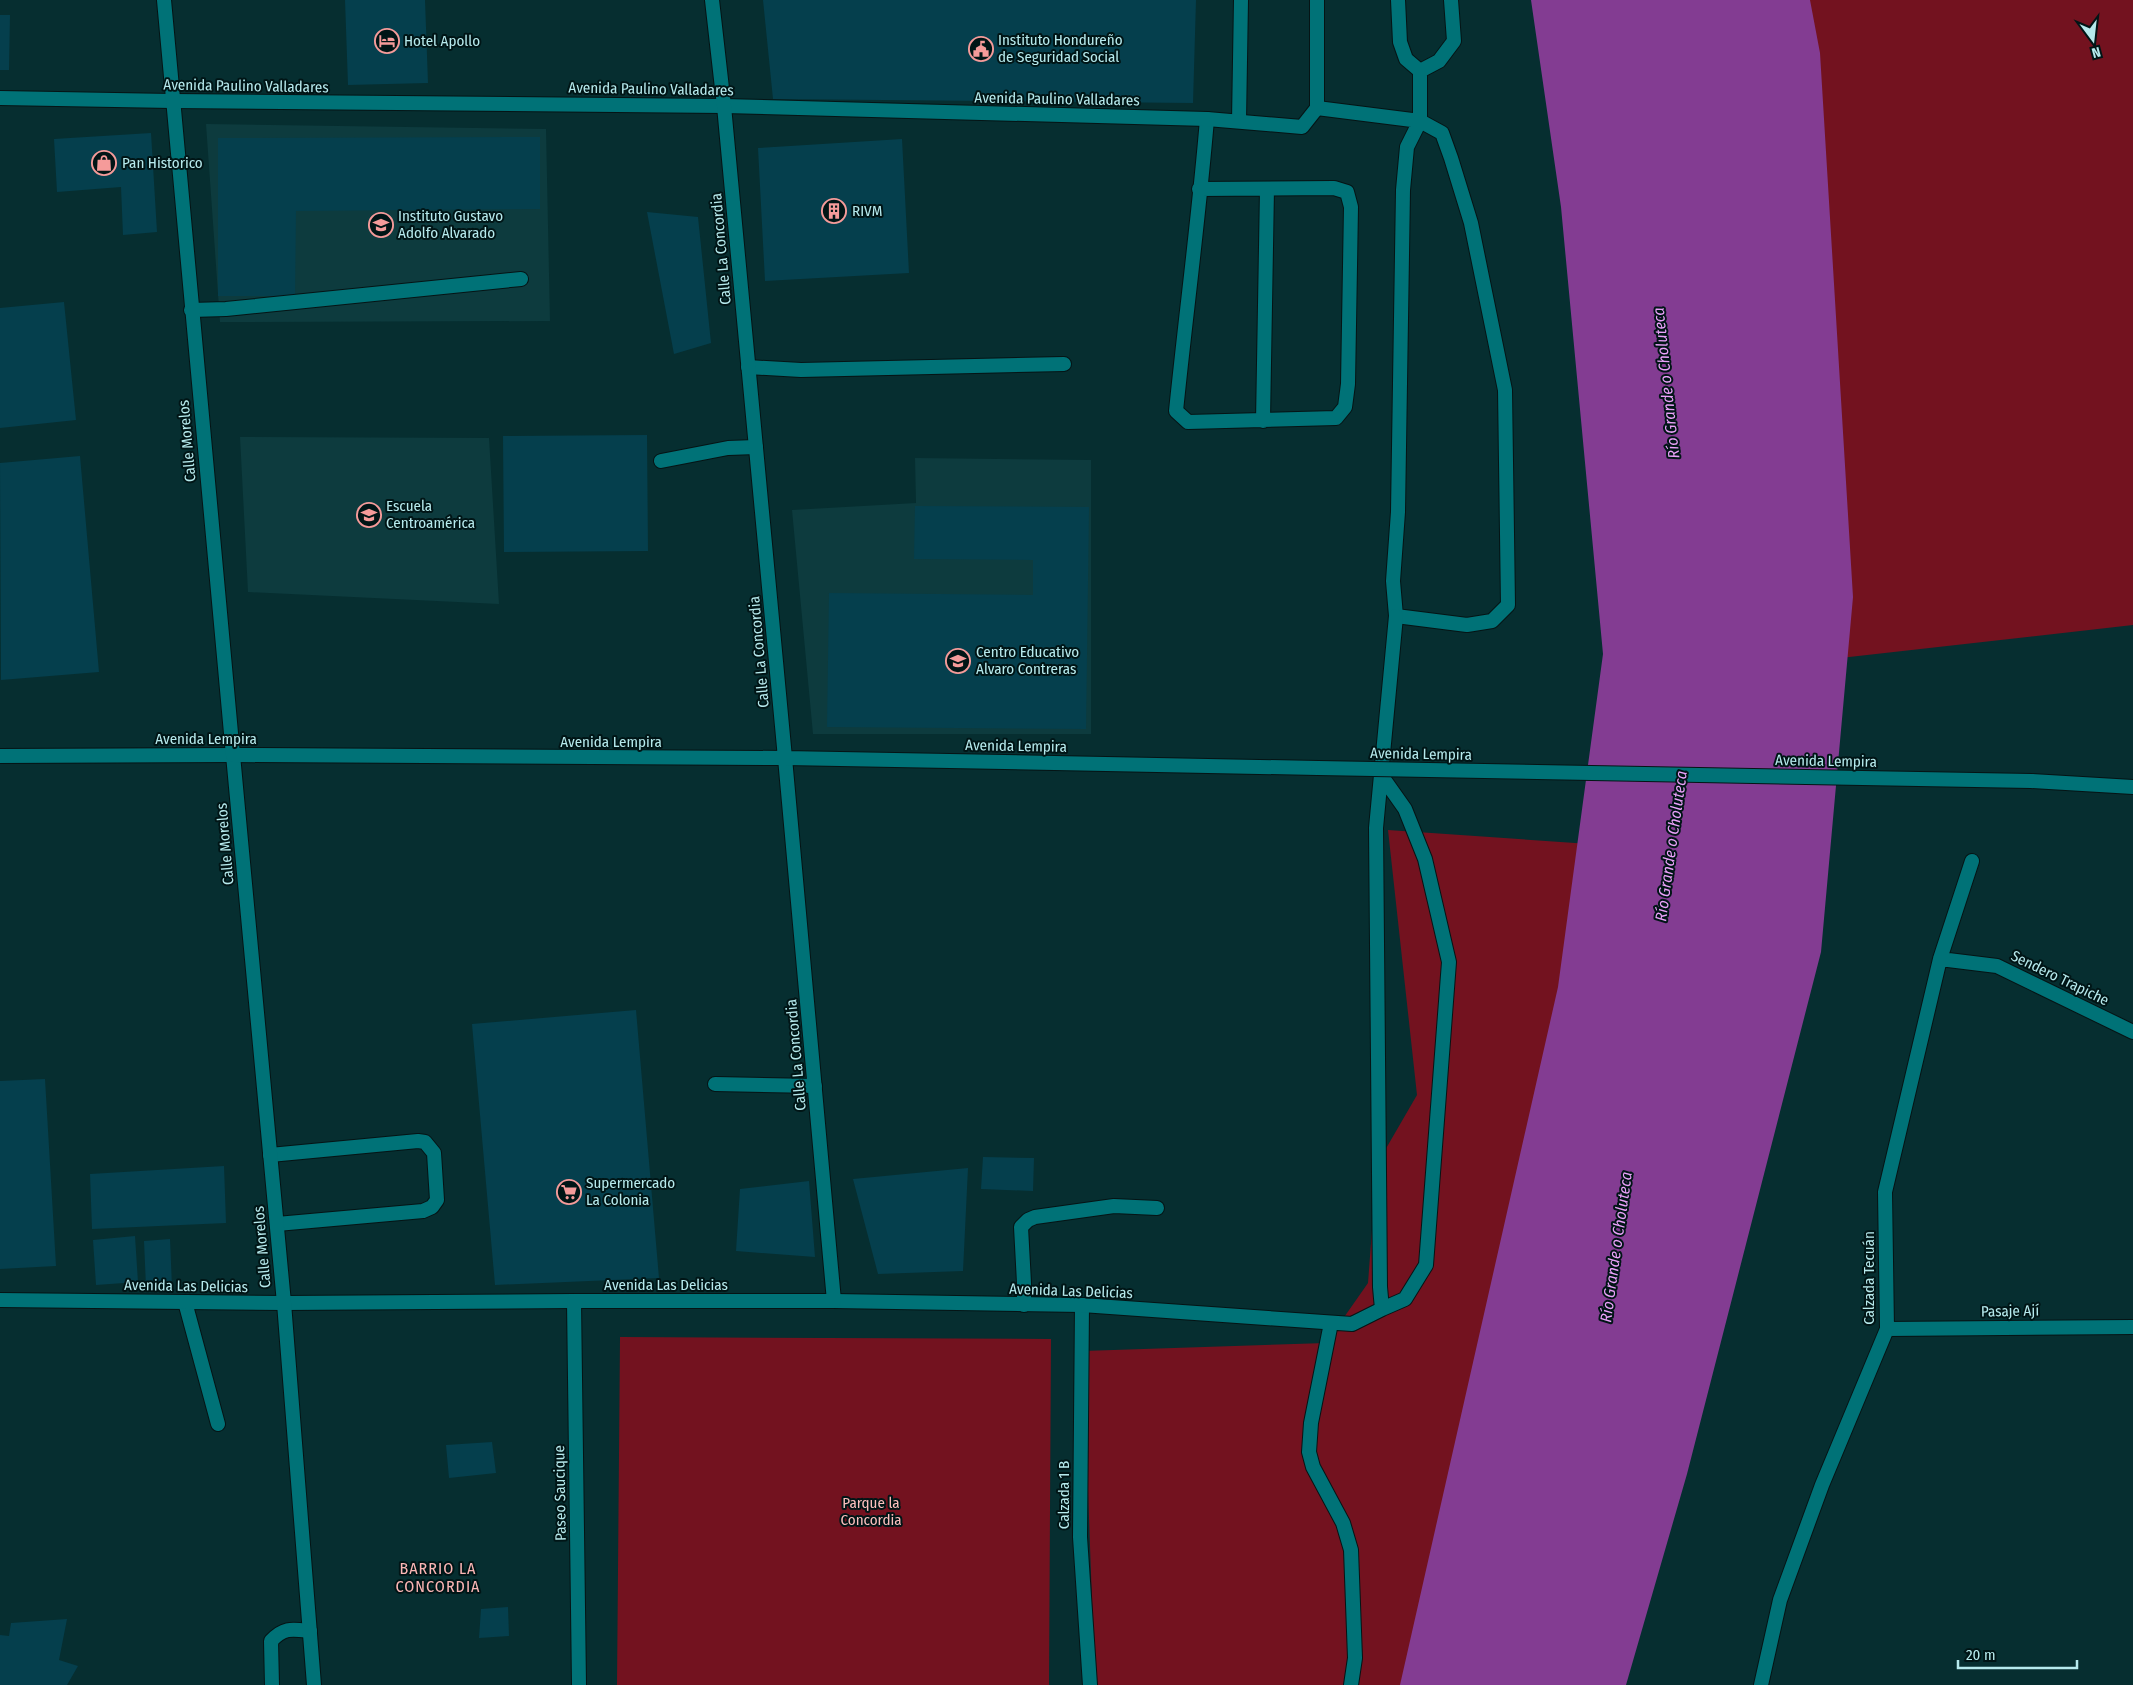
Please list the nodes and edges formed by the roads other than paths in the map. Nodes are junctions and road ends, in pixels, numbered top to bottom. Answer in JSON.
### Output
{"nodes":[{"id":1,"x":164,"y":0,"type":"edge"},
{"id":2,"x":712,"y":0,"type":"edge"},
{"id":3,"x":1241,"y":0,"type":"edge"},
{"id":4,"x":1317,"y":0,"type":"edge"},
{"id":5,"x":1398,"y":0,"type":"edge"},
{"id":6,"x":1452,"y":0,"type":"edge"},
{"id":7,"x":1420,"y":71,"type":"junction"},
{"id":8,"x":0,"y":98,"type":"edge"},
{"id":9,"x":172,"y":101,"type":"junction"},
{"id":10,"x":724,"y":106,"type":"junction"},
{"id":11,"x":1317,"y":108,"type":"junction"},
{"id":12,"x":1207,"y":119,"type":"junction"},
{"id":13,"x":1239,"y":121,"type":"junction"},
{"id":14,"x":1420,"y":121,"type":"junction"},
{"id":15,"x":1267,"y":188,"type":"junction"},
{"id":16,"x":1199,"y":189,"type":"junction"},
{"id":17,"x":521,"y":279,"type":"dead end"},
{"id":18,"x":192,"y":310,"type":"junction"},
{"id":19,"x":1064,"y":364,"type":"dead end"},
{"id":20,"x":748,"y":367,"type":"junction"},
{"id":21,"x":1263,"y":421,"type":"junction"},
{"id":22,"x":756,"y":447,"type":"junction"},
{"id":23,"x":660,"y":462,"type":"dead end"},
{"id":24,"x":1396,"y":616,"type":"junction"},
{"id":25,"x":234,"y":755,"type":"junction"},
{"id":26,"x":0,"y":756,"type":"edge"},
{"id":27,"x":785,"y":758,"type":"junction"},
{"id":28,"x":1381,"y":774,"type":"junction"},
{"id":29,"x":2133,"y":787,"type":"edge"},
{"id":30,"x":1972,"y":861,"type":"dead end"},
{"id":31,"x":1940,"y":960,"type":"junction"},
{"id":32,"x":2133,"y":1032,"type":"edge"},
{"id":33,"x":715,"y":1084,"type":"dead end"},
{"id":34,"x":815,"y":1086,"type":"junction"},
{"id":35,"x":270,"y":1155,"type":"junction"},
{"id":36,"x":1157,"y":1208,"type":"dead end"},
{"id":37,"x":277,"y":1224,"type":"junction"},
{"id":38,"x":0,"y":1300,"type":"edge"},
{"id":39,"x":574,"y":1301,"type":"junction"},
{"id":40,"x":834,"y":1301,"type":"junction"},
{"id":41,"x":185,"y":1302,"type":"junction"},
{"id":42,"x":284,"y":1303,"type":"junction"},
{"id":43,"x":1024,"y":1305,"type":"junction"},
{"id":44,"x":1082,"y":1305,"type":"junction"},
{"id":45,"x":1382,"y":1309,"type":"junction"},
{"id":46,"x":1331,"y":1323,"type":"junction"},
{"id":47,"x":2133,"y":1327,"type":"edge"},
{"id":48,"x":1887,"y":1329,"type":"junction"},
{"id":49,"x":218,"y":1424,"type":"dead end"},
{"id":50,"x":310,"y":1631,"type":"junction"},
{"id":51,"x":272,"y":1685,"type":"edge"},
{"id":52,"x":314,"y":1685,"type":"edge"},
{"id":53,"x":578,"y":1685,"type":"edge"},
{"id":54,"x":1090,"y":1685,"type":"edge"},
{"id":55,"x":1352,"y":1685,"type":"edge"},
{"id":56,"x":1761,"y":1685,"type":"edge"}],
"edges":[{"from":1,"to":9,"type":"street","name":"Calle Morelos"},
{"from":2,"to":10,"type":"street","name":"Calle La Concordia"},
{"from":3,"to":13,"type":"street"},
{"from":4,"to":11,"type":"street"},
{"from":5,"to":7,"type":"street"},
{"from":6,"to":7,"type":"street"},
{"from":7,"to":14,"type":"street"},
{"from":8,"to":9,"type":"street","name":"Avenida Paulino Valladares"},
{"from":9,"to":10,"type":"street","name":"Avenida Paulino Valladares"},
{"from":9,"to":18,"type":"street","name":"Calle Morelos"},
{"from":10,"to":12,"type":"street","name":"Avenida Paulino Valladares"},
{"from":10,"to":20,"type":"street","name":"Calle La Concordia"},
{"from":11,"to":13,"type":"street","name":"Avenida Paulino Valladares"},
{"from":11,"to":14,"type":"street"},
{"from":12,"to":13,"type":"street","name":"Avenida Paulino Valladares"},
{"from":12,"to":16,"type":"street"},
{"from":14,"to":24,"type":"street"},
{"from":14,"to":24,"type":"street"},
{"from":15,"to":16,"type":"street"},
{"from":15,"to":21,"type":"street"},
{"from":15,"to":21,"type":"street"},
{"from":16,"to":21,"type":"street"},
{"from":17,"to":18,"type":"street"},
{"from":18,"to":25,"type":"street","name":"Calle Morelos"},
{"from":19,"to":20,"type":"street"},
{"from":20,"to":22,"type":"street","name":"Calle La Concordia"},
{"from":22,"to":23,"type":"street"},
{"from":22,"to":27,"type":"street","name":"Calle La Concordia"},
{"from":24,"to":28,"type":"street"},
{"from":25,"to":26,"type":"street","name":"Avenida Lempira"},
{"from":25,"to":27,"type":"street","name":"Avenida Lempira"},
{"from":25,"to":35,"type":"street","name":"Calle Morelos"},
{"from":27,"to":29,"type":"street","name":"Avenida Lempira","bridge":true},
{"from":27,"to":34,"type":"street","name":"Calle La Concordia"},
{"from":28,"to":45,"type":"street"},
{"from":28,"to":45,"type":"street","name":"Avenida Las Delicias"},
{"from":30,"to":31,"type":"street","name":"Calzada Tecuán"},
{"from":31,"to":32,"type":"street","name":"Sendero Trapiche"},
{"from":31,"to":48,"type":"street","name":"Calzada Tecuán"},
{"from":33,"to":34,"type":"street"},
{"from":34,"to":40,"type":"street","name":"Calle La Concordia"},
{"from":35,"to":37,"type":"street","name":"Calle Morelos"},
{"from":35,"to":37,"type":"street"},
{"from":36,"to":43,"type":"street"},
{"from":37,"to":42,"type":"street","name":"Calle Morelos"},
{"from":38,"to":41,"type":"street","name":"Avenida Las Delicias"},
{"from":39,"to":40,"type":"street","name":"Avenida Las Delicias"},
{"from":39,"to":42,"type":"street","name":"Avenida Las Delicias"},
{"from":39,"to":53,"type":"street","name":"Paseo Saucique"},
{"from":40,"to":43,"type":"street","name":"Avenida Las Delicias"},
{"from":41,"to":42,"type":"street","name":"Avenida Las Delicias"},
{"from":41,"to":49,"type":"street"},
{"from":42,"to":50,"type":"street","name":"Calle Morelos"},
{"from":43,"to":44,"type":"street","name":"Avenida Las Delicias"},
{"from":44,"to":46,"type":"street","name":"Avenida Las Delicias"},
{"from":44,"to":54,"type":"street","name":"Calzada 1 B"},
{"from":45,"to":46,"type":"street","name":"Avenida Las Delicias"},
{"from":46,"to":55,"type":"street"},
{"from":47,"to":48,"type":"street","name":"Pasaje Ají"},
{"from":48,"to":56,"type":"street","name":"Calzada Tecuán"},
{"from":50,"to":51,"type":"street"},
{"from":50,"to":52,"type":"street","name":"Calle Morelos"}]}
